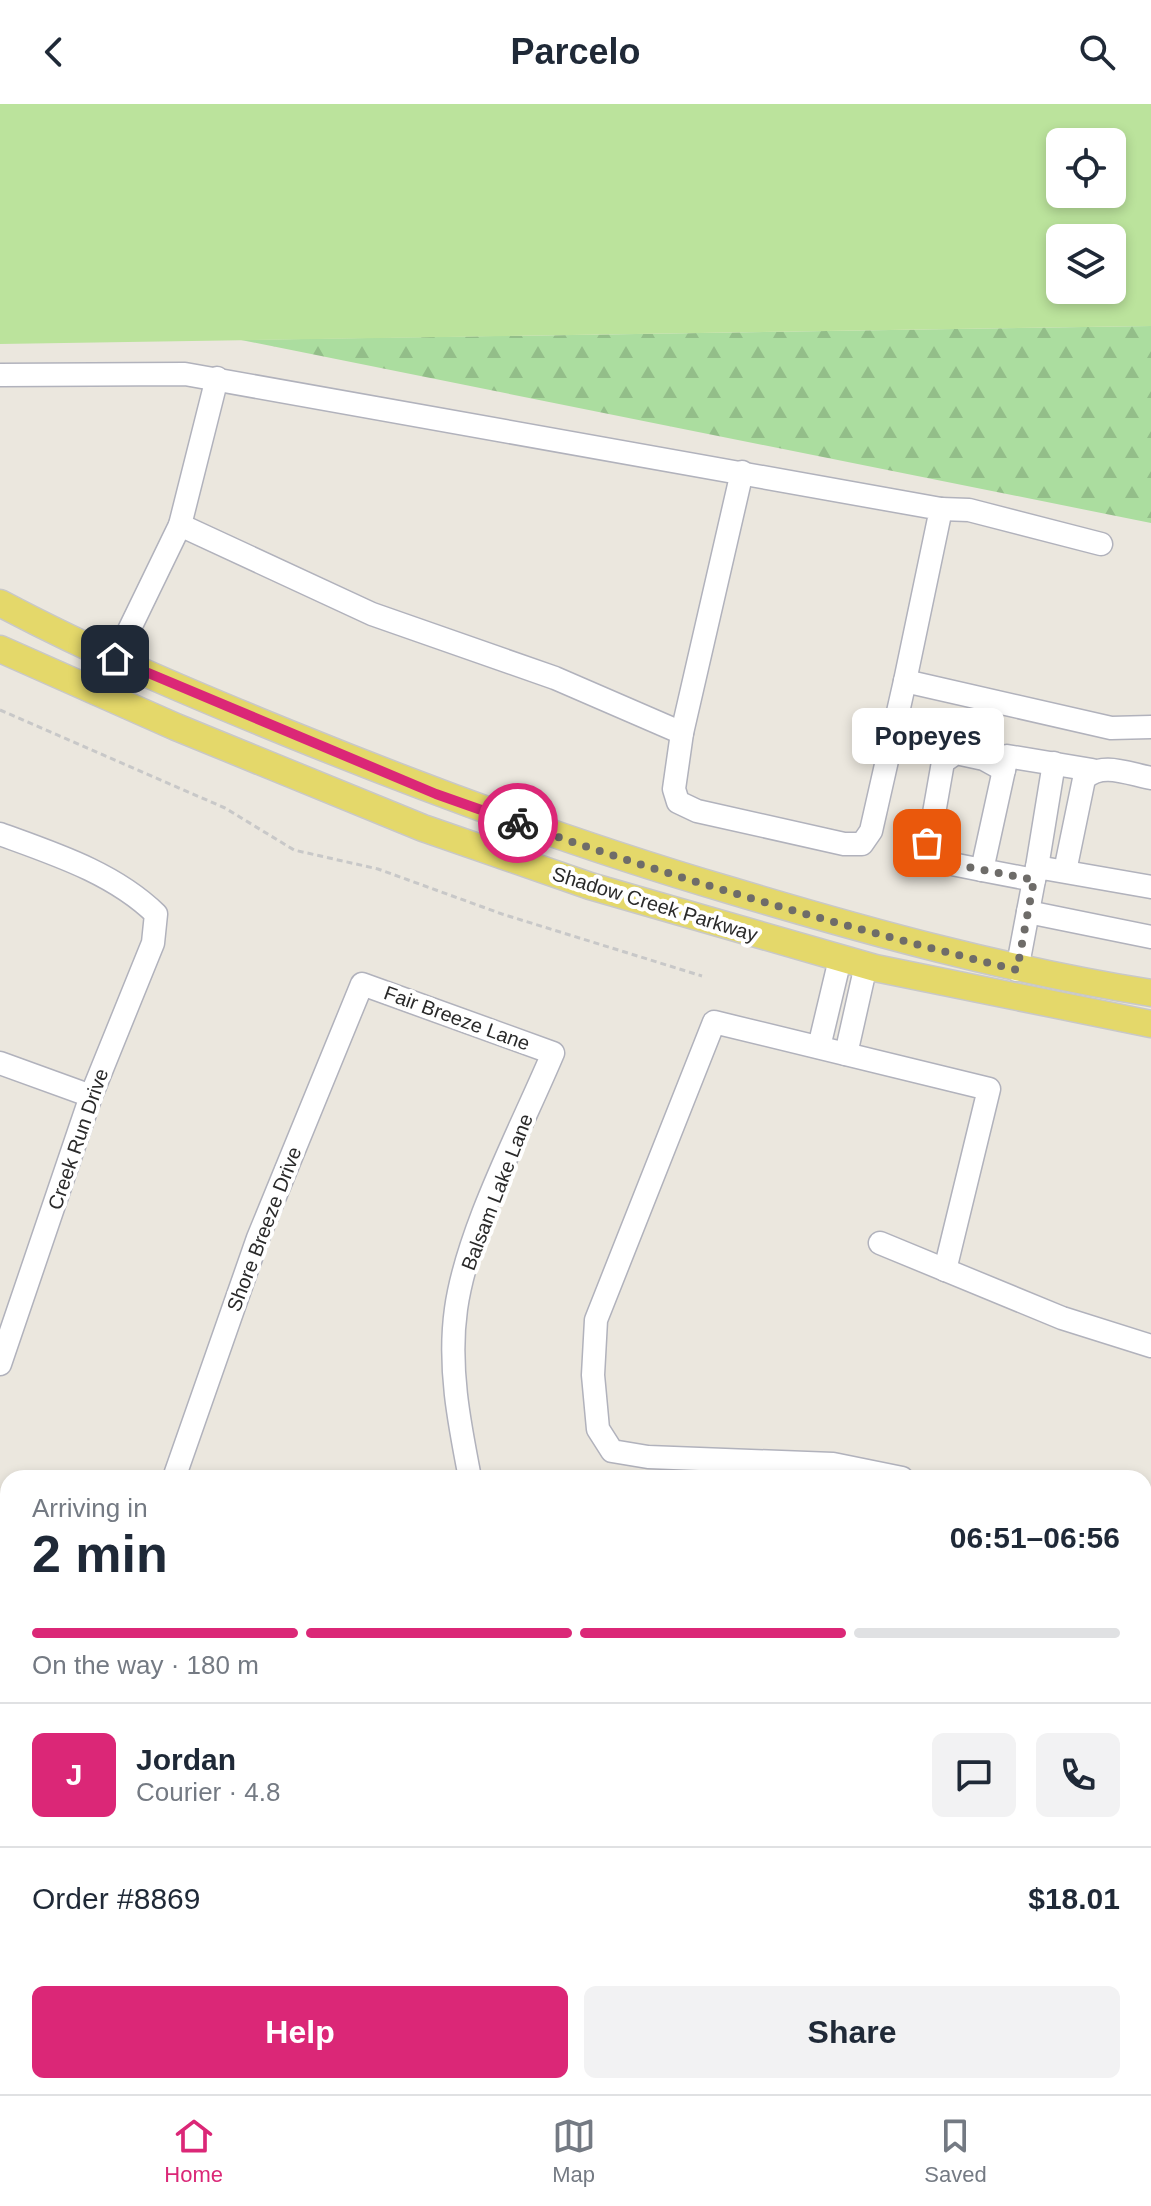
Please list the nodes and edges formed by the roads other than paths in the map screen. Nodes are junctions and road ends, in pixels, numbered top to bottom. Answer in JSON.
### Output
{"nodes":[{"id":1,"x":0,"y":375,"type":"edge"},
{"id":2,"x":217,"y":378,"type":"junction"},
{"id":3,"x":742,"y":472,"type":"junction"},
{"id":4,"x":941,"y":509,"type":"junction"},
{"id":5,"x":180,"y":525,"type":"junction"},
{"id":6,"x":1101,"y":544,"type":"dead end"},
{"id":7,"x":0,"y":603,"type":"edge"},
{"id":8,"x":0,"y":649,"type":"edge"},
{"id":9,"x":115,"y":659,"type":"junction"},
{"id":10,"x":905,"y":681,"type":"junction"},
{"id":11,"x":1151,"y":727,"type":"edge"},
{"id":12,"x":682,"y":733,"type":"junction"},
{"id":13,"x":1054,"y":763,"type":"junction"},
{"id":14,"x":1004,"y":770,"type":"junction"},
{"id":15,"x":1092,"y":770,"type":"junction"},
{"id":16,"x":1151,"y":778,"type":"edge"},
{"id":17,"x":0,"y":834,"type":"edge"},
{"id":18,"x":982,"y":870,"type":"junction"},
{"id":19,"x":1065,"y":871,"type":"junction"},
{"id":20,"x":1036,"y":873,"type":"junction"},
{"id":21,"x":1151,"y":887,"type":"edge"},
{"id":22,"x":1028,"y":912,"type":"junction"},
{"id":23,"x":1151,"y":937,"type":"edge"},
{"id":24,"x":840,"y":959,"type":"junction"},
{"id":25,"x":866,"y":965,"type":"junction"},
{"id":26,"x":1017,"y":970,"type":"junction"},
{"id":27,"x":362,"y":984,"type":"joint"},
{"id":28,"x":1151,"y":993,"type":"edge"},
{"id":29,"x":1151,"y":1024,"type":"edge"},
{"id":30,"x":819,"y":1047,"type":"junction"},
{"id":31,"x":553,"y":1053,"type":"joint"},
{"id":32,"x":846,"y":1054,"type":"junction"},
{"id":33,"x":0,"y":1063,"type":"edge"},
{"id":34,"x":91,"y":1096,"type":"junction"},
{"id":35,"x":880,"y":1243,"type":"dead end"},
{"id":36,"x":945,"y":1270,"type":"junction"},
{"id":37,"x":1151,"y":1346,"type":"edge"},
{"id":38,"x":0,"y":1364,"type":"edge"},
{"id":39,"x":177,"y":1470,"type":"edge"},
{"id":40,"x":469,"y":1470,"type":"edge"},
{"id":41,"x":863,"y":1470,"type":"edge"}],
"edges":[{"from":1,"to":2,"type":"street"},
{"from":2,"to":3,"type":"street"},
{"from":2,"to":5,"type":"street"},
{"from":3,"to":4,"type":"street"},
{"from":3,"to":12,"type":"street"},
{"from":4,"to":6,"type":"street"},
{"from":4,"to":10,"type":"street"},
{"from":5,"to":9,"type":"street"},
{"from":5,"to":12,"type":"street"},
{"from":7,"to":9,"type":"main road","name":"Shadow Creek Parkway"},
{"from":8,"to":24,"type":"main road","name":"Shadow Creek Parkway"},
{"from":9,"to":26,"type":"main road","name":"Shadow Creek Parkway"},
{"from":10,"to":11,"type":"street"},
{"from":10,"to":12,"type":"street"},
{"from":13,"to":14,"type":"street"},
{"from":13,"to":15,"type":"street"},
{"from":13,"to":20,"type":"street"},
{"from":14,"to":18,"type":"street"},
{"from":14,"to":18,"type":"street"},
{"from":15,"to":16,"type":"street"},
{"from":15,"to":19,"type":"street"},
{"from":17,"to":34,"type":"street","name":"Creek Run Drive"},
{"from":18,"to":20,"type":"street"},
{"from":19,"to":20,"type":"street"},
{"from":19,"to":21,"type":"street"},
{"from":20,"to":22,"type":"street"},
{"from":22,"to":23,"type":"street"},
{"from":22,"to":26,"type":"street"},
{"from":24,"to":25,"type":"main road","name":"Shadow Creek Parkway"},
{"from":24,"to":30,"type":"street"},
{"from":25,"to":29,"type":"main road","name":"Shadow Creek Parkway"},
{"from":25,"to":32,"type":"street"},
{"from":26,"to":28,"type":"main road","name":"Shadow Creek Parkway"},
{"from":27,"to":31,"type":"street","name":"Fair Breeze Lane"},
{"from":27,"to":39,"type":"street","name":"Shore Breeze Drive"},
{"from":30,"to":32,"type":"street"},
{"from":30,"to":41,"type":"street"},
{"from":31,"to":40,"type":"street","name":"Balsam Lake Lane"},
{"from":32,"to":36,"type":"street"},
{"from":33,"to":34,"type":"street"},
{"from":34,"to":38,"type":"street","name":"Creek Run Drive"},
{"from":35,"to":36,"type":"street"},
{"from":36,"to":37,"type":"street"}]}
